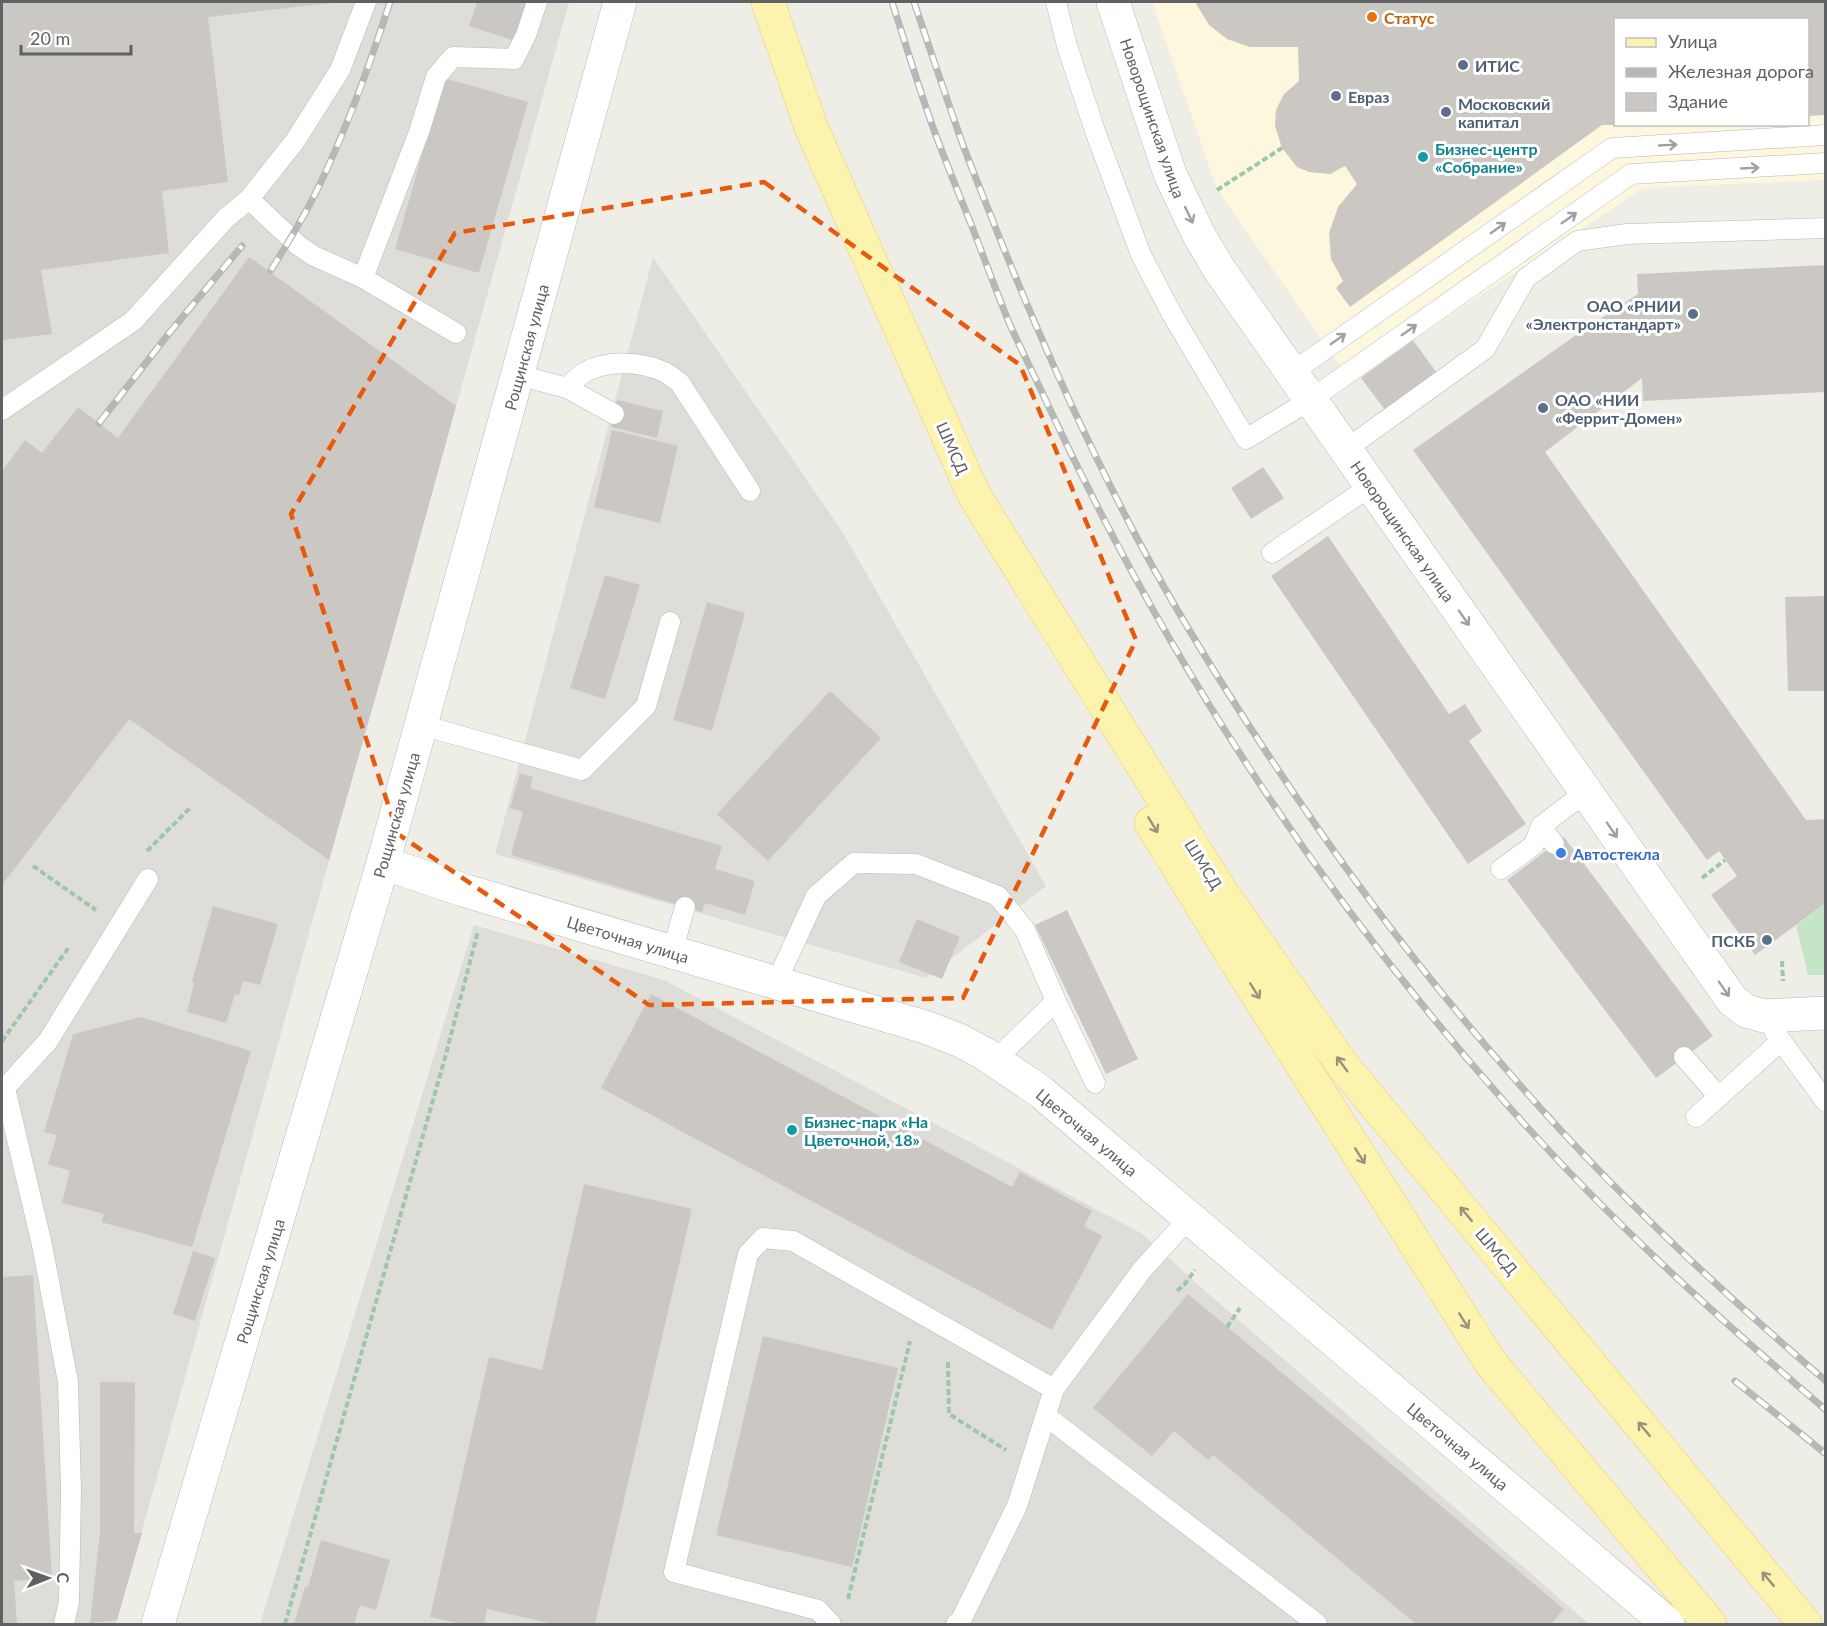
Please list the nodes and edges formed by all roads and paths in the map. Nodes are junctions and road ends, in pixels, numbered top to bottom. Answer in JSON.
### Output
{"nodes":[{"id":1,"x":366,"y":2,"type":"edge"},
{"id":2,"x":537,"y":2,"type":"edge"},
{"id":3,"x":620,"y":2,"type":"edge"},
{"id":4,"x":752,"y":2,"type":"edge"},
{"id":5,"x":768,"y":2,"type":"edge"},
{"id":6,"x":1056,"y":2,"type":"edge"},
{"id":7,"x":1113,"y":2,"type":"edge"},
{"id":8,"x":1826,"y":135,"type":"edge"},
{"id":9,"x":1282,"y":148,"type":"dead end"},
{"id":10,"x":1826,"y":163,"type":"edge"},
{"id":11,"x":1213,"y":193,"type":"dead end"},
{"id":12,"x":249,"y":199,"type":"junction"},
{"id":13,"x":1826,"y":228,"type":"edge"},
{"id":14,"x":363,"y":278,"type":"junction"},
{"id":15,"x":456,"y":333,"type":"dead end"},
{"id":16,"x":1291,"y":373,"type":"junction"},
{"id":17,"x":518,"y":375,"type":"junction"},
{"id":18,"x":567,"y":388,"type":"junction"},
{"id":19,"x":1310,"y":400,"type":"junction"},
{"id":20,"x":2,"y":410,"type":"edge"},
{"id":21,"x":614,"y":414,"type":"dead end"},
{"id":22,"x":1345,"y":450,"type":"junction"},
{"id":23,"x":1371,"y":486,"type":"junction"},
{"id":24,"x":750,"y":491,"type":"dead end"},
{"id":25,"x":1272,"y":553,"type":"dead end"},
{"id":26,"x":670,"y":622,"type":"dead end"},
{"id":27,"x":421,"y":725,"type":"junction"},
{"id":28,"x":1586,"y":792,"type":"junction"},
{"id":29,"x":1541,"y":826,"type":"junction"},
{"id":30,"x":1554,"y":844,"type":"dead end"},
{"id":31,"x":1725,"y":860,"type":"dead end"},
{"id":32,"x":383,"y":863,"type":"junction"},
{"id":33,"x":33,"y":866,"type":"dead end"},
{"id":34,"x":1501,"y":868,"type":"dead end"},
{"id":35,"x":1702,"y":878,"type":"dead end"},
{"id":36,"x":148,"y":879,"type":"dead end"},
{"id":37,"x":685,"y":907,"type":"dead end"},
{"id":38,"x":96,"y":910,"type":"dead end"},
{"id":39,"x":479,"y":927,"type":"dead end"},
{"id":40,"x":672,"y":952,"type":"junction"},
{"id":41,"x":1782,"y":961,"type":"dead end"},
{"id":42,"x":776,"y":983,"type":"junction"},
{"id":43,"x":1784,"y":985,"type":"dead end"},
{"id":44,"x":1056,"y":1001,"type":"junction"},
{"id":45,"x":1826,"y":1013,"type":"edge"},
{"id":46,"x":1772,"y":1029,"type":"junction"},
{"id":47,"x":1684,"y":1057,"type":"dead end"},
{"id":48,"x":995,"y":1060,"type":"junction"},
{"id":49,"x":1095,"y":1083,"type":"dead end"},
{"id":50,"x":3,"y":1088,"type":"edge"},
{"id":51,"x":1719,"y":1097,"type":"junction"},
{"id":52,"x":1826,"y":1102,"type":"edge"},
{"id":53,"x":1696,"y":1117,"type":"dead end"},
{"id":54,"x":1189,"y":1218,"type":"junction"},
{"id":55,"x":1198,"y":1267,"type":"dead end"},
{"id":56,"x":1177,"y":1291,"type":"dead end"},
{"id":57,"x":1242,"y":1304,"type":"dead end"},
{"id":58,"x":917,"y":1311,"type":"junction"},
{"id":59,"x":1227,"y":1327,"type":"dead end"},
{"id":60,"x":948,"y":1329,"type":"junction"},
{"id":61,"x":1054,"y":1389,"type":"junction"},
{"id":62,"x":1046,"y":1416,"type":"junction"},
{"id":63,"x":1030,"y":1465,"type":"junction"},
{"id":64,"x":848,"y":1601,"type":"dead end"},
{"id":65,"x":64,"y":1624,"type":"edge"},
{"id":66,"x":158,"y":1624,"type":"edge"},
{"id":67,"x":285,"y":1624,"type":"edge"},
{"id":68,"x":831,"y":1624,"type":"edge"},
{"id":69,"x":956,"y":1624,"type":"edge"},
{"id":70,"x":1317,"y":1624,"type":"edge"},
{"id":71,"x":1668,"y":1624,"type":"edge"},
{"id":72,"x":1710,"y":1624,"type":"edge"},
{"id":73,"x":1805,"y":1624,"type":"edge"}],
"edges":[{"from":1,"to":12,"type":"lane"},
{"from":2,"to":14,"type":"lane"},
{"from":3,"to":17,"type":"street","name":"Рощинская улица"},
{"from":4,"to":72,"type":"main road","name":"ШМСД","one_way":true},
{"from":73,"to":5,"type":"main road","name":"ШМСД","one_way":true},
{"from":6,"to":19,"type":"lane"},
{"from":7,"to":16,"type":"street","name":"Новорощинская улица","one_way":true},
{"from":16,"to":8,"type":"lane","one_way":true},
{"from":9,"to":11,"type":"path"},
{"from":19,"to":10,"type":"lane","one_way":true},
{"from":12,"to":14,"type":"lane"},
{"from":12,"to":20,"type":"lane"},
{"from":13,"to":22,"type":"lane"},
{"from":14,"to":15,"type":"lane"},
{"from":16,"to":19,"type":"street","name":"Новорощинская улица"},
{"from":17,"to":18,"type":"lane"},
{"from":17,"to":27,"type":"street","name":"Рощинская улица"},
{"from":18,"to":21,"type":"lane"},
{"from":18,"to":24,"type":"lane"},
{"from":19,"to":22,"type":"street","name":"Новорощинская улица"},
{"from":22,"to":23,"type":"street","name":"Новорощинская улица"},
{"from":23,"to":25,"type":"lane"},
{"from":23,"to":28,"type":"street","name":"Новорощинская улица","one_way":true},
{"from":26,"to":27,"type":"lane"},
{"from":27,"to":32,"type":"street","name":"Рощинская улица"},
{"from":28,"to":29,"type":"lane"},
{"from":28,"to":46,"type":"street","name":"Новорощинская улица","one_way":true},
{"from":29,"to":30,"type":"lane"},
{"from":29,"to":34,"type":"lane"},
{"from":31,"to":35,"type":"path"},
{"from":32,"to":40,"type":"street","name":"Цветочная улица"},
{"from":32,"to":66,"type":"street","name":"Рощинская улица"},
{"from":33,"to":38,"type":"path"},
{"from":36,"to":50,"type":"lane"},
{"from":37,"to":40,"type":"lane"},
{"from":39,"to":67,"type":"path"},
{"from":40,"to":42,"type":"street","name":"Цветочная улица"},
{"from":41,"to":43,"type":"path"},
{"from":42,"to":44,"type":"lane"},
{"from":42,"to":48,"type":"street","name":"Цветочная улица"},
{"from":44,"to":48,"type":"lane"},
{"from":44,"to":49,"type":"lane"},
{"from":45,"to":46,"type":"street"},
{"from":46,"to":51,"type":"lane"},
{"from":46,"to":52,"type":"lane"},
{"from":47,"to":51,"type":"lane"},
{"from":48,"to":54,"type":"street","name":"Цветочная улица"},
{"from":50,"to":65,"type":"lane"},
{"from":51,"to":53,"type":"lane"},
{"from":54,"to":61,"type":"lane"},
{"from":54,"to":71,"type":"street","name":"Цветочная улица"},
{"from":55,"to":56,"type":"path"},
{"from":57,"to":59,"type":"path"},
{"from":58,"to":60,"type":"lane"},
{"from":58,"to":64,"type":"path"},
{"from":58,"to":68,"type":"lane"},
{"from":60,"to":61,"type":"lane"},
{"from":60,"to":63,"type":"path"},
{"from":61,"to":62,"type":"lane"},
{"from":62,"to":63,"type":"lane"},
{"from":62,"to":70,"type":"lane"},
{"from":63,"to":69,"type":"lane"}]}
